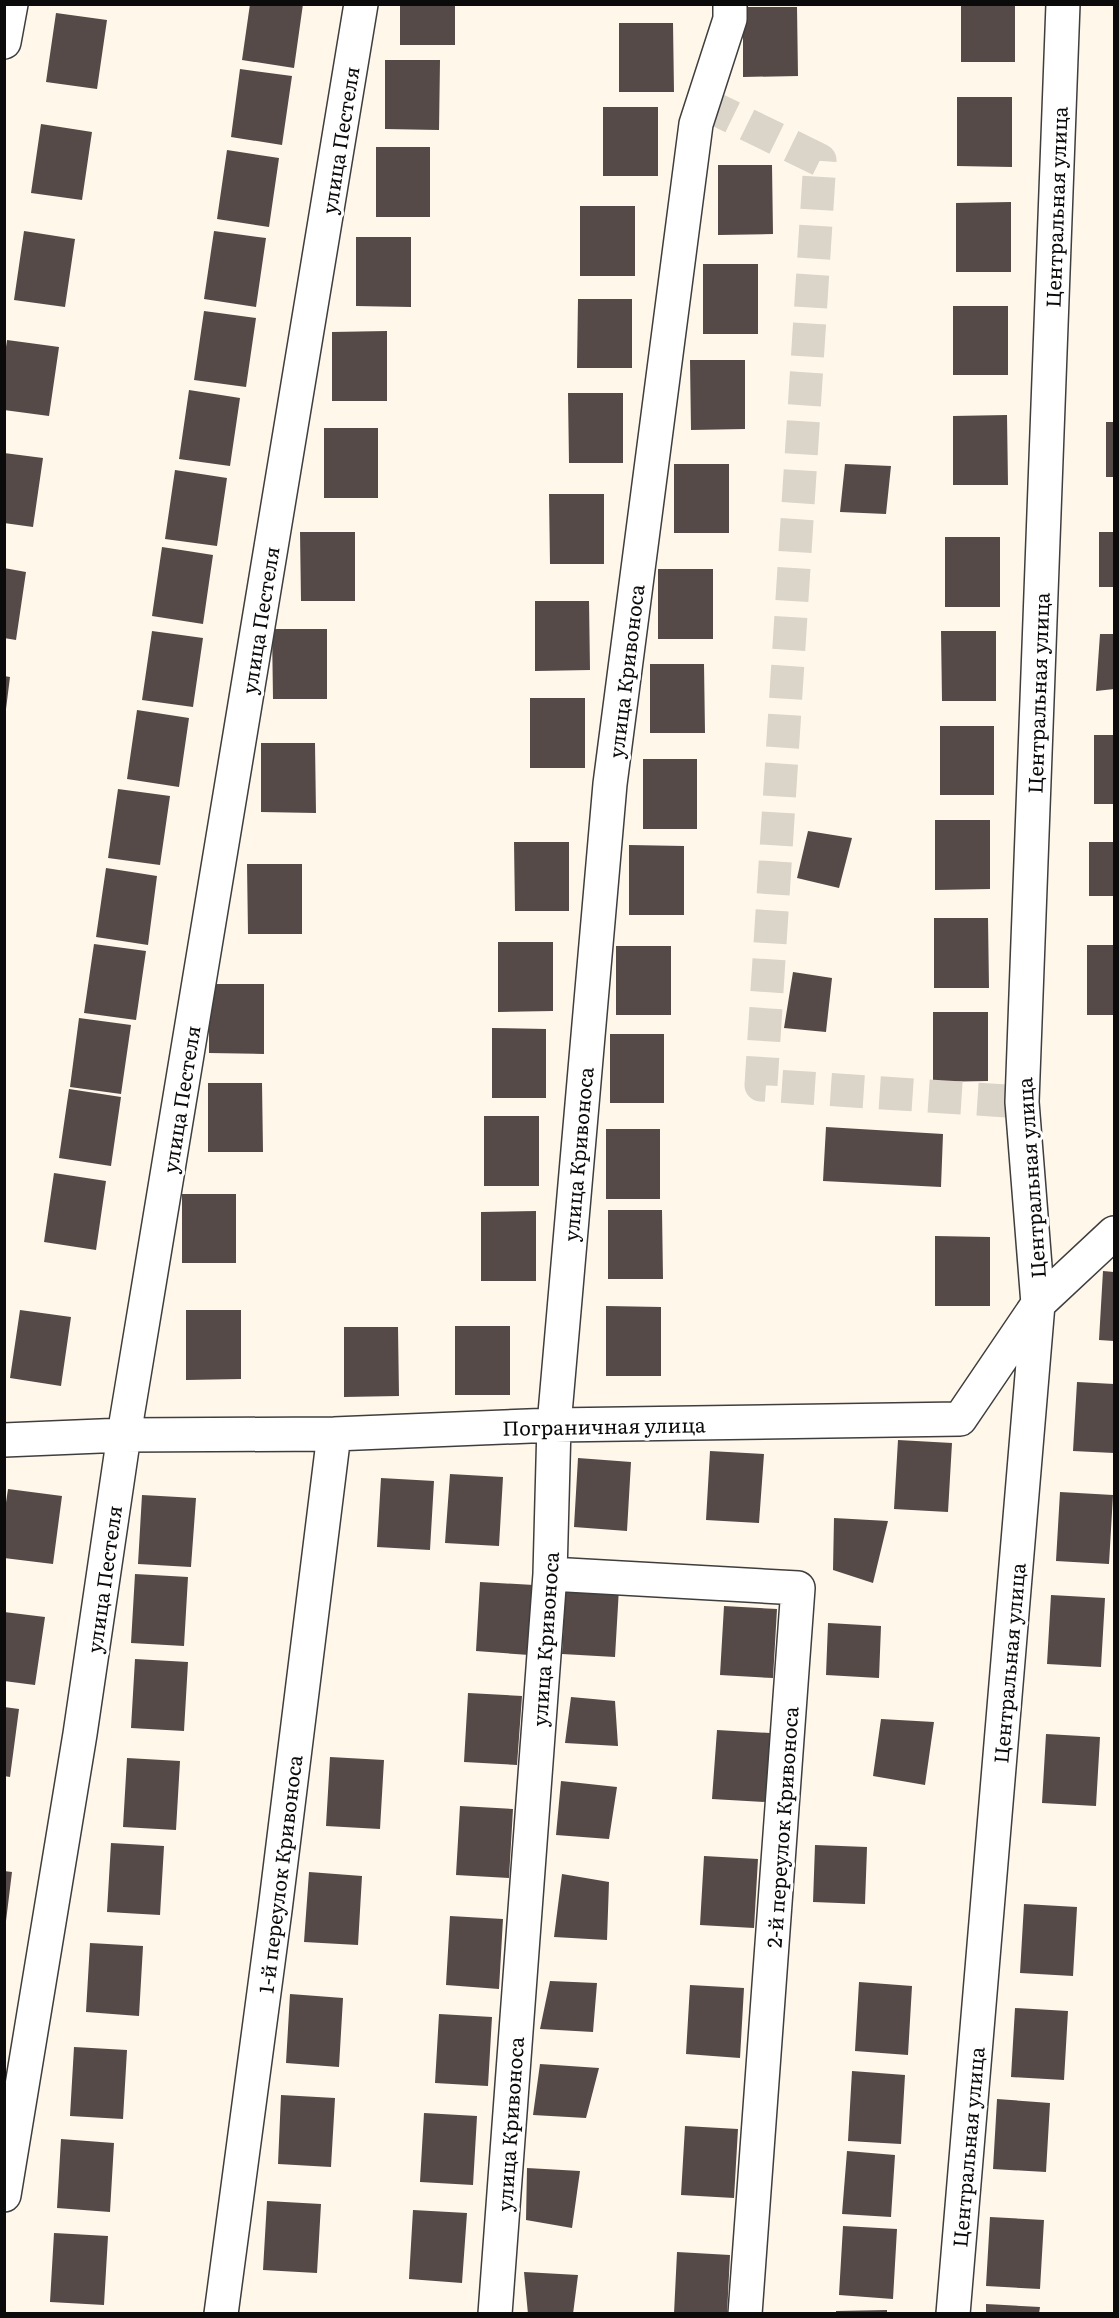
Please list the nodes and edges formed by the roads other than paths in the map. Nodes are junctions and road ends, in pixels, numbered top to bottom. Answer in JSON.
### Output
{"nodes":[{"id":1,"x":11,"y":4,"type":"edge"},
{"id":2,"x":361,"y":4,"type":"edge"},
{"id":3,"x":730,"y":4,"type":"edge"},
{"id":4,"x":1063,"y":4,"type":"edge"},
{"id":5,"x":4,"y":42,"type":"edge"},
{"id":6,"x":1114,"y":1233,"type":"edge"},
{"id":7,"x":1038,"y":1304,"type":"junction"},
{"id":8,"x":554,"y":1425,"type":"junction"},
{"id":9,"x":124,"y":1434,"type":"junction"},
{"id":10,"x":334,"y":1434,"type":"junction"},
{"id":11,"x":4,"y":1440,"type":"edge"},
{"id":12,"x":550,"y":1574,"type":"junction"},
{"id":13,"x":4,"y":2195,"type":"edge"},
{"id":14,"x":221,"y":2313,"type":"edge"},
{"id":15,"x":495,"y":2313,"type":"edge"},
{"id":16,"x":745,"y":2313,"type":"edge"},
{"id":17,"x":953,"y":2313,"type":"edge"}],
"edges":[{"from":1,"to":5,"type":"street"},
{"from":2,"to":9,"type":"street","name":"улица Пестеля"},
{"from":3,"to":8,"type":"street","name":"улица Кривоноса"},
{"from":4,"to":7,"type":"street","name":"Центральная улица"},
{"from":6,"to":7,"type":"street","name":"Пограничная улица"},
{"from":7,"to":8,"type":"street","name":"Пограничная улица"},
{"from":7,"to":17,"type":"street","name":"Центральная улица"},
{"from":8,"to":10,"type":"street","name":"Пограничная улица"},
{"from":8,"to":12,"type":"street","name":"улица Кривоноса"},
{"from":9,"to":10,"type":"street","name":"Пограничная улица"},
{"from":9,"to":11,"type":"street","name":"Пограничная улица"},
{"from":9,"to":13,"type":"street","name":"улица Пестеля"},
{"from":10,"to":14,"type":"street","name":"1-й переулок Кривоноса"},
{"from":12,"to":15,"type":"street","name":"улица Кривоноса"},
{"from":12,"to":16,"type":"street","name":"2-й переулок Кривоноса"}]}
